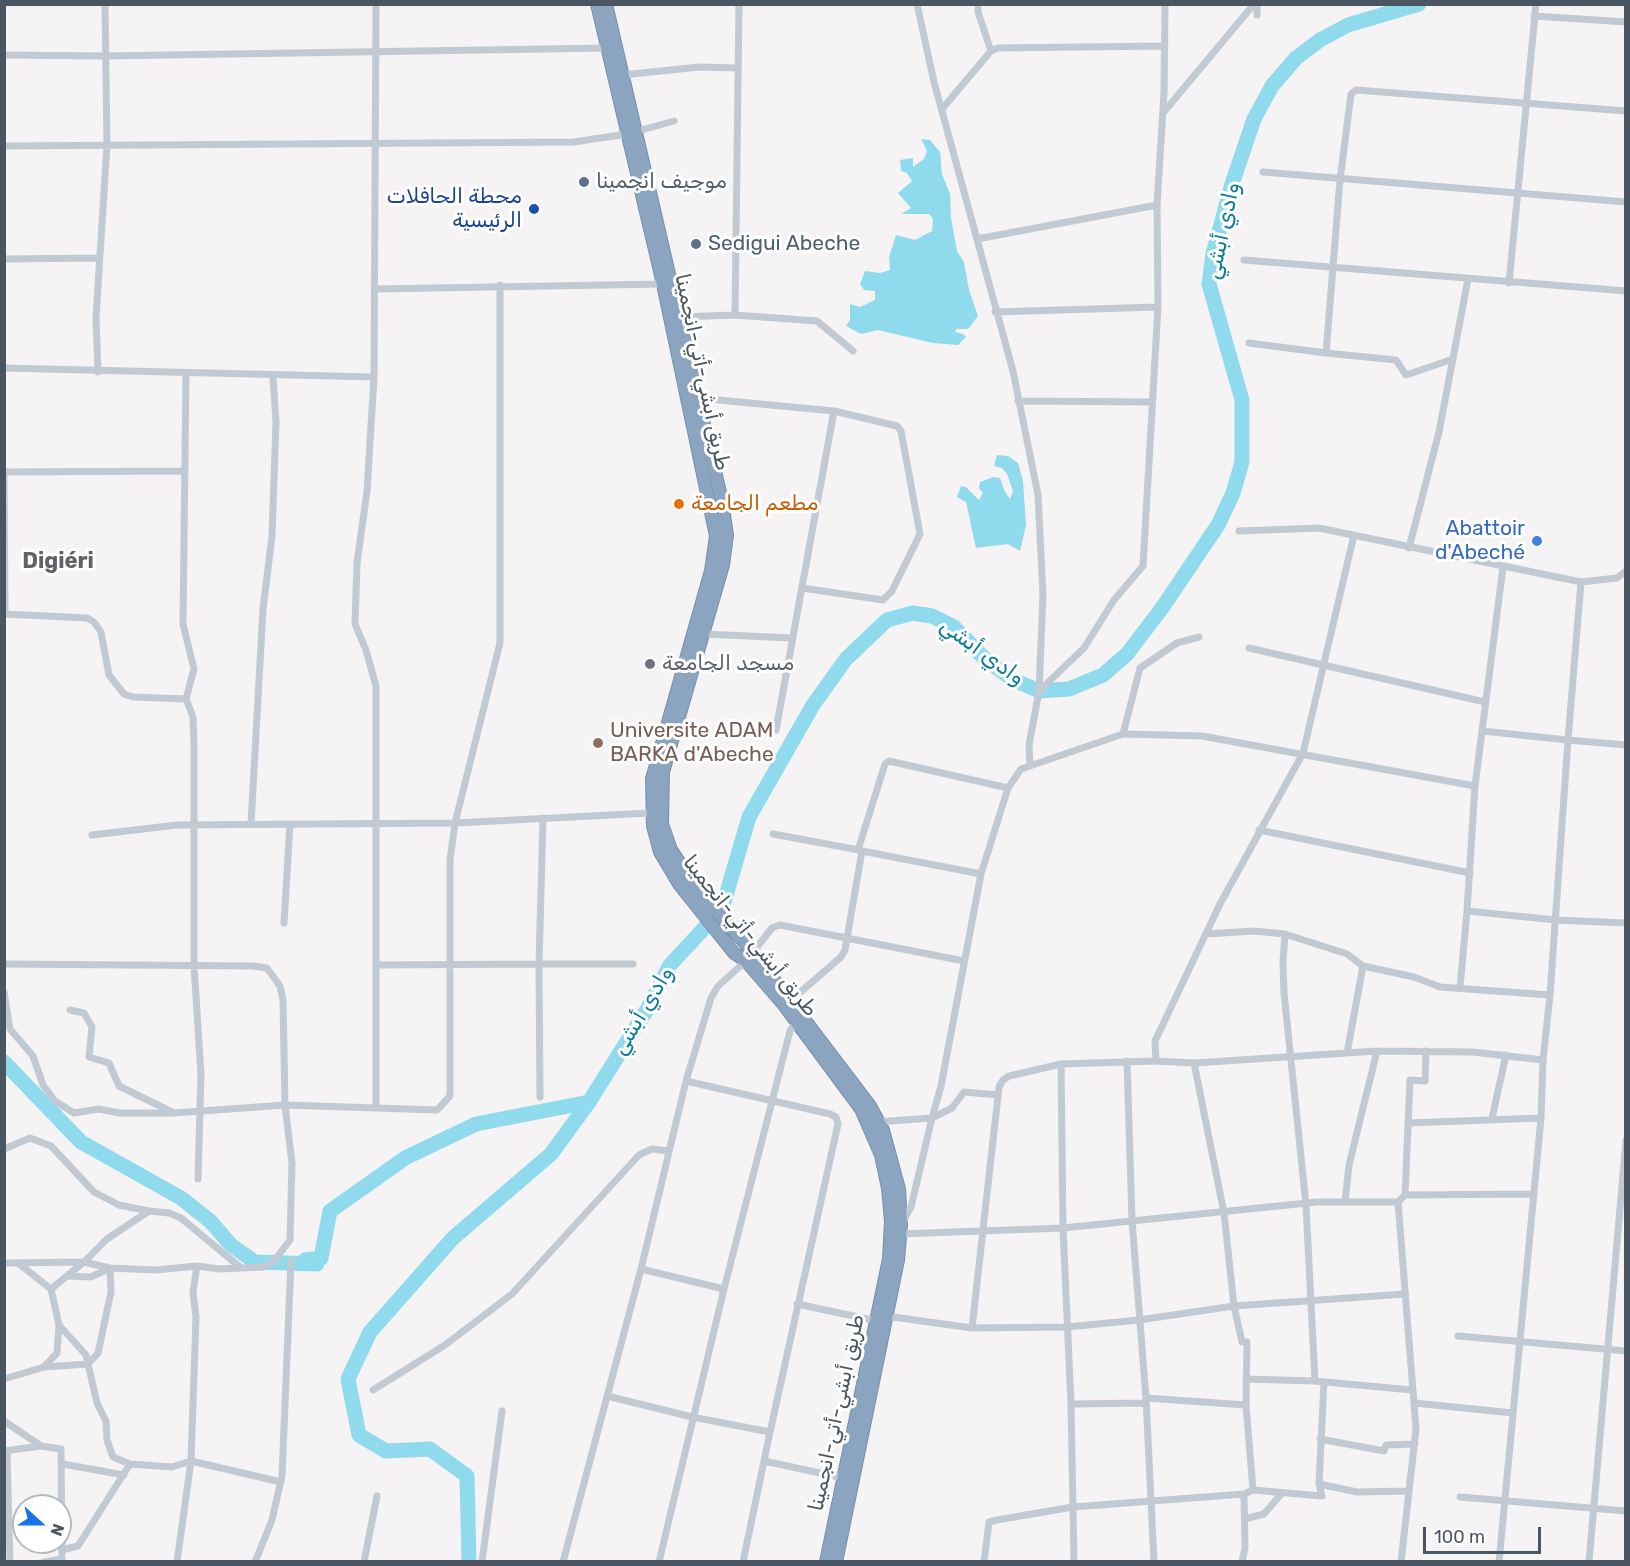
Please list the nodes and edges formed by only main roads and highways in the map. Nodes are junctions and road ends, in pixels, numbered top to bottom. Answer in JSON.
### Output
{"nodes":[{"id":1,"x":597,"y":4,"type":"edge"},
{"id":2,"x":606,"y":4,"type":"edge"},
{"id":3,"x":631,"y":133,"type":"junction"},
{"id":4,"x":652,"y":219,"type":"junction"},
{"id":5,"x":693,"y":398,"type":"junction"},
{"id":6,"x":698,"y":634,"type":"junction"},
{"id":7,"x":684,"y":880,"type":"junction"},
{"id":8,"x":693,"y":894,"type":"junction"},
{"id":9,"x":748,"y":953,"type":"junction"},
{"id":10,"x":873,"y":1122,"type":"junction"},
{"id":11,"x":882,"y":1319,"type":"junction"},
{"id":12,"x":858,"y":1438,"type":"junction"},
{"id":13,"x":826,"y":1562,"type":"edge"},
{"id":14,"x":836,"y":1562,"type":"edge"}],
"edges":[{"from":1,"to":3,"type":"highway"},
{"from":2,"to":3,"type":"highway"},
{"from":3,"to":4,"type":"highway"},
{"from":4,"to":5,"type":"highway","name":"طريق أبشي-أتي-انجمينا"},
{"from":4,"to":5,"type":"highway"},
{"from":5,"to":6,"type":"highway"},
{"from":6,"to":7,"type":"highway"},
{"from":6,"to":7,"type":"highway","name":"طريق أبشي-أتي-انجمينا"},
{"from":7,"to":8,"type":"highway"},
{"from":8,"to":9,"type":"highway"},
{"from":8,"to":9,"type":"highway","name":"طريق أبشي-أتي-انجمينا"},
{"from":9,"to":10,"type":"highway"},
{"from":10,"to":11,"type":"highway","name":"طريق أبشي-أتي-انجمينا"},
{"from":10,"to":11,"type":"highway"},
{"from":11,"to":12,"type":"highway"},
{"from":12,"to":13,"type":"highway","name":"طريق أبشي-أتي-انجمينا"},
{"from":12,"to":14,"type":"highway"}]}
